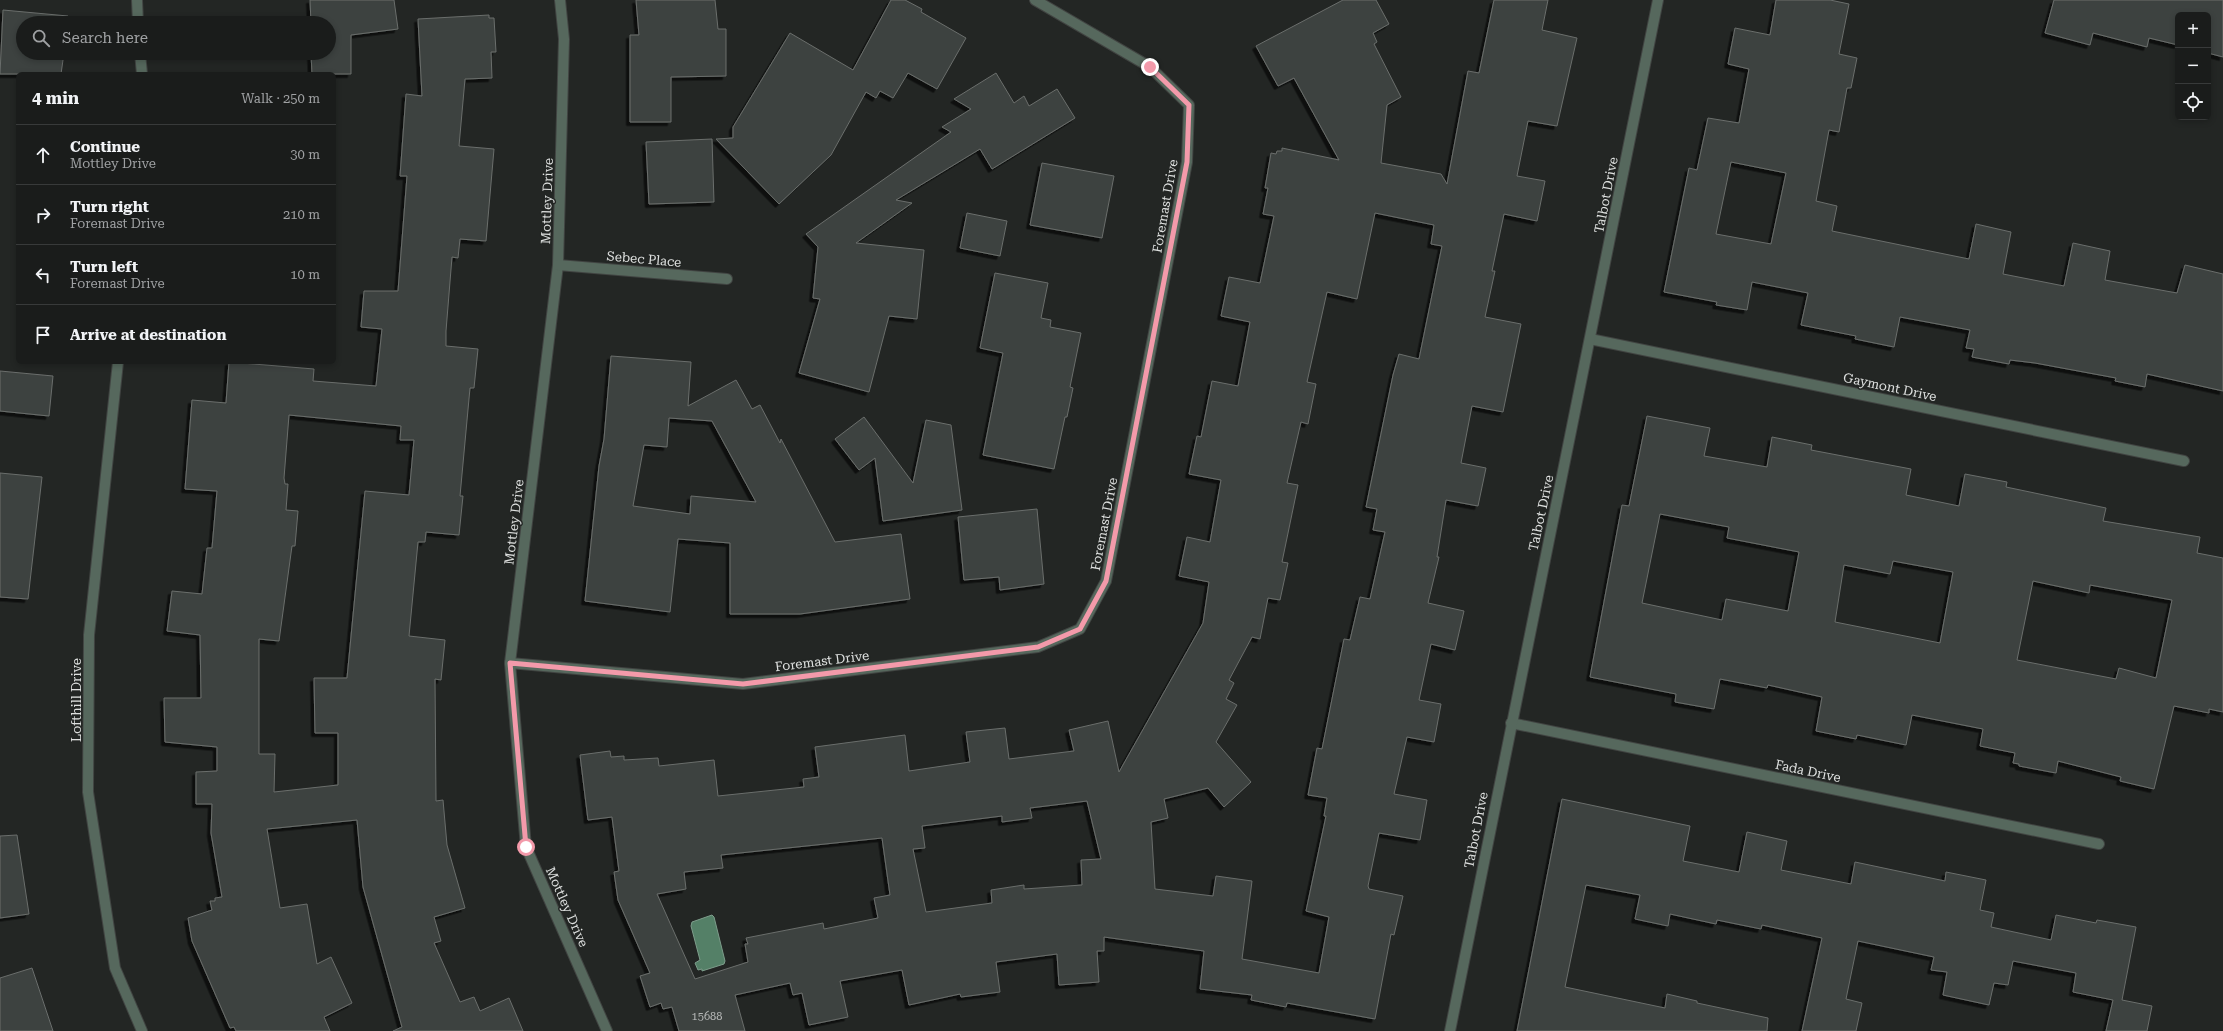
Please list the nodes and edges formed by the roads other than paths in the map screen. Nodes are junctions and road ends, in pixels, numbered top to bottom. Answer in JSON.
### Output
{"nodes":[{"id":1,"x":136,"y":0,"type":"edge"},
{"id":2,"x":560,"y":0,"type":"edge"},
{"id":3,"x":1035,"y":0,"type":"edge"},
{"id":4,"x":1658,"y":0,"type":"edge"},
{"id":5,"x":137,"y":16,"type":"edge"},
{"id":6,"x":141,"y":60,"type":"edge"},
{"id":7,"x":142,"y":72,"type":"edge"},
{"id":8,"x":558,"y":265,"type":"junction"},
{"id":9,"x":727,"y":279,"type":"dead end"},
{"id":10,"x":1590,"y":339,"type":"junction"},
{"id":11,"x":118,"y":364,"type":"edge"},
{"id":12,"x":2184,"y":461,"type":"dead end"},
{"id":13,"x":510,"y":663,"type":"junction"},
{"id":14,"x":1511,"y":723,"type":"junction"},
{"id":15,"x":2099,"y":844,"type":"dead end"},
{"id":16,"x":142,"y":1031,"type":"edge"},
{"id":17,"x":607,"y":1031,"type":"edge"},
{"id":18,"x":1450,"y":1031,"type":"edge"}],
"edges":[{"from":1,"to":5,"type":"street"},
{"from":2,"to":8,"type":"street","name":"Mottley Drive"},
{"from":3,"to":13,"type":"street","name":"Foremast Drive"},
{"from":4,"to":10,"type":"street","name":"Talbot Drive"},
{"from":6,"to":7,"type":"street"},
{"from":8,"to":9,"type":"street","name":"Sebec Place"},
{"from":8,"to":13,"type":"street","name":"Mottley Drive"},
{"from":10,"to":12,"type":"street","name":"Gaymont Drive"},
{"from":10,"to":14,"type":"street","name":"Talbot Drive"},
{"from":11,"to":16,"type":"street","name":"Lofthill Drive"},
{"from":13,"to":17,"type":"street","name":"Mottley Drive"},
{"from":14,"to":15,"type":"street","name":"Fada Drive"},
{"from":14,"to":18,"type":"street","name":"Talbot Drive"}]}
